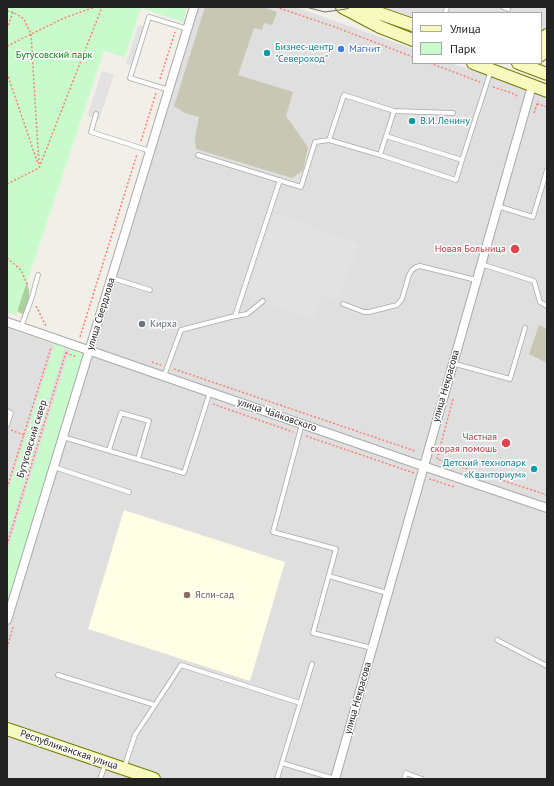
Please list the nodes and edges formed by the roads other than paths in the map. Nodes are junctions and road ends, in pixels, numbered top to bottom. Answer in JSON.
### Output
{"nodes":[{"id":1,"x":194,"y":7,"type":"edge"},
{"id":2,"x":342,"y":7,"type":"edge"},
{"id":3,"x":361,"y":7,"type":"edge"},
{"id":4,"x":375,"y":14,"type":"edge"},
{"id":5,"x":412,"y":25,"type":"edge"},
{"id":6,"x":185,"y":28,"type":"junction"},
{"id":7,"x":547,"y":35,"type":"edge"},
{"id":8,"x":412,"y":39,"type":"edge"},
{"id":9,"x":542,"y":52,"type":"edge"},
{"id":10,"x":476,"y":64,"type":"edge"},
{"id":11,"x":522,"y":64,"type":"edge"},
{"id":12,"x":541,"y":69,"type":"edge"},
{"id":13,"x":491,"y":70,"type":"junction"},
{"id":14,"x":532,"y":86,"type":"junction"},
{"id":15,"x":169,"y":90,"type":"junction"},
{"id":16,"x":547,"y":91,"type":"edge"},
{"id":17,"x":394,"y":111,"type":"junction"},
{"id":18,"x":453,"y":113,"type":"dead end"},
{"id":19,"x":96,"y":114,"type":"dead end"},
{"id":20,"x":386,"y":136,"type":"junction"},
{"id":21,"x":329,"y":140,"type":"junction"},
{"id":22,"x":151,"y":151,"type":"junction"},
{"id":23,"x":198,"y":155,"type":"dead end"},
{"id":24,"x":380,"y":156,"type":"junction"},
{"id":25,"x":462,"y":160,"type":"junction"},
{"id":26,"x":547,"y":170,"type":"edge"},
{"id":27,"x":280,"y":180,"type":"junction"},
{"id":28,"x":497,"y":206,"type":"junction"},
{"id":29,"x":481,"y":264,"type":"junction"},
{"id":30,"x":38,"y":275,"type":"dead end"},
{"id":31,"x":112,"y":278,"type":"junction"},
{"id":32,"x":476,"y":280,"type":"junction"},
{"id":33,"x":150,"y":290,"type":"dead end"},
{"id":34,"x":263,"y":301,"type":"dead end"},
{"id":35,"x":343,"y":304,"type":"dead end"},
{"id":36,"x":547,"y":306,"type":"edge"},
{"id":37,"x":235,"y":316,"type":"junction"},
{"id":38,"x":7,"y":322,"type":"edge"},
{"id":39,"x":21,"y":327,"type":"junction"},
{"id":40,"x":525,"y":328,"type":"dead end"},
{"id":41,"x":90,"y":351,"type":"junction"},
{"id":42,"x":452,"y":363,"type":"junction"},
{"id":43,"x":164,"y":376,"type":"junction"},
{"id":44,"x":210,"y":392,"type":"junction"},
{"id":45,"x":7,"y":411,"type":"edge"},
{"id":46,"x":302,"y":424,"type":"junction"},
{"id":47,"x":7,"y":425,"type":"edge"},
{"id":48,"x":63,"y":437,"type":"junction"},
{"id":49,"x":109,"y":450,"type":"junction"},
{"id":50,"x":138,"y":459,"type":"junction"},
{"id":51,"x":423,"y":466,"type":"junction"},
{"id":52,"x":54,"y":468,"type":"junction"},
{"id":53,"x":128,"y":492,"type":"dead end"},
{"id":54,"x":547,"y":508,"type":"edge"},
{"id":55,"x":329,"y":576,"type":"junction"},
{"id":56,"x":387,"y":593,"type":"junction"},
{"id":57,"x":7,"y":620,"type":"edge"},
{"id":58,"x":496,"y":640,"type":"dead end"},
{"id":59,"x":372,"y":648,"type":"junction"},
{"id":60,"x":312,"y":664,"type":"dead end"},
{"id":61,"x":547,"y":666,"type":"edge"},
{"id":62,"x":58,"y":675,"type":"dead end"},
{"id":63,"x":300,"y":703,"type":"junction"},
{"id":64,"x":155,"y":705,"type":"junction"},
{"id":65,"x":7,"y":729,"type":"edge"},
{"id":66,"x":106,"y":762,"type":"junction"},
{"id":67,"x":282,"y":763,"type":"junction"},
{"id":68,"x":124,"y":768,"type":"junction"},
{"id":69,"x":100,"y":779,"type":"edge"},
{"id":70,"x":154,"y":779,"type":"edge"},
{"id":71,"x":277,"y":779,"type":"edge"},
{"id":72,"x":335,"y":779,"type":"edge"},
{"id":73,"x":404,"y":779,"type":"edge"},
{"id":74,"x":422,"y":779,"type":"edge"}],
"edges":[{"from":1,"to":6,"type":"street","name":"улица Свердлова"},
{"from":2,"to":4,"type":"main road"},
{"from":3,"to":4,"type":"main road"},
{"from":4,"to":5,"type":"main road"},
{"from":4,"to":8,"type":"main road"},
{"from":6,"to":15,"type":"street","name":"улица Свердлова"},
{"from":6,"to":15,"type":"lane"},
{"from":7,"to":9,"type":"main road"},
{"from":10,"to":13,"type":"main road"},
{"from":11,"to":12,"type":"main road"},
{"from":12,"to":14,"type":"main road","name":"улица Некрасова"},
{"from":13,"to":14,"type":"main road"},
{"from":13,"to":25,"type":"lane"},
{"from":14,"to":16,"type":"main road"},
{"from":14,"to":28,"type":"street","name":"улица Некрасова"},
{"from":15,"to":22,"type":"street","name":"улица Свердлова"},
{"from":17,"to":18,"type":"lane"},
{"from":17,"to":20,"type":"lane"},
{"from":17,"to":21,"type":"lane"},
{"from":19,"to":22,"type":"lane"},
{"from":20,"to":24,"type":"lane"},
{"from":20,"to":25,"type":"lane"},
{"from":21,"to":24,"type":"lane"},
{"from":21,"to":27,"type":"lane"},
{"from":22,"to":31,"type":"street","name":"улица Свердлова"},
{"from":23,"to":27,"type":"lane"},
{"from":24,"to":25,"type":"lane"},
{"from":26,"to":28,"type":"lane"},
{"from":27,"to":37,"type":"lane"},
{"from":28,"to":29,"type":"street","name":"улица Некрасова"},
{"from":29,"to":32,"type":"street","name":"улица Некрасова"},
{"from":29,"to":36,"type":"lane"},
{"from":30,"to":39,"type":"lane"},
{"from":31,"to":33,"type":"lane"},
{"from":31,"to":41,"type":"street","name":"улица Свердлова"},
{"from":32,"to":35,"type":"lane"},
{"from":32,"to":42,"type":"street","name":"улица Некрасова"},
{"from":34,"to":37,"type":"lane"},
{"from":37,"to":43,"type":"lane"},
{"from":38,"to":39,"type":"street","name":"улица Чайковского"},
{"from":39,"to":41,"type":"street","name":"улица Чайковского"},
{"from":40,"to":42,"type":"lane"},
{"from":41,"to":43,"type":"street","name":"улица Чайковского"},
{"from":41,"to":48,"type":"street","name":"улица Свердлова"},
{"from":42,"to":51,"type":"street","name":"улица Некрасова"},
{"from":43,"to":44,"type":"street","name":"улица Чайковского"},
{"from":44,"to":46,"type":"street","name":"улица Чайковского"},
{"from":44,"to":50,"type":"lane"},
{"from":45,"to":47,"type":"lane"},
{"from":46,"to":51,"type":"street","name":"улица Чайковского"},
{"from":46,"to":55,"type":"lane"},
{"from":48,"to":49,"type":"lane"},
{"from":48,"to":52,"type":"street","name":"улица Свердлова"},
{"from":49,"to":50,"type":"lane"},
{"from":49,"to":50,"type":"lane"},
{"from":51,"to":54,"type":"street","name":"улица Чайковского"},
{"from":51,"to":56,"type":"street","name":"улица Некрасова"},
{"from":52,"to":53,"type":"lane"},
{"from":52,"to":57,"type":"street","name":"улица Свердлова"},
{"from":55,"to":56,"type":"lane"},
{"from":55,"to":59,"type":"lane"},
{"from":56,"to":59,"type":"street","name":"улица Некрасова"},
{"from":58,"to":61,"type":"lane"},
{"from":59,"to":72,"type":"street","name":"улица Некрасова"},
{"from":60,"to":63,"type":"lane"},
{"from":62,"to":64,"type":"lane"},
{"from":63,"to":64,"type":"lane"},
{"from":63,"to":67,"type":"lane"},
{"from":64,"to":68,"type":"lane"},
{"from":65,"to":66,"type":"main road","name":"Республиканская улица"},
{"from":66,"to":68,"type":"main road","name":"Республиканская улица"},
{"from":66,"to":69,"type":"lane"},
{"from":67,"to":71,"type":"lane"},
{"from":67,"to":72,"type":"lane"},
{"from":68,"to":70,"type":"main road","name":"Республиканская улица"},
{"from":73,"to":74,"type":"lane"}]}
